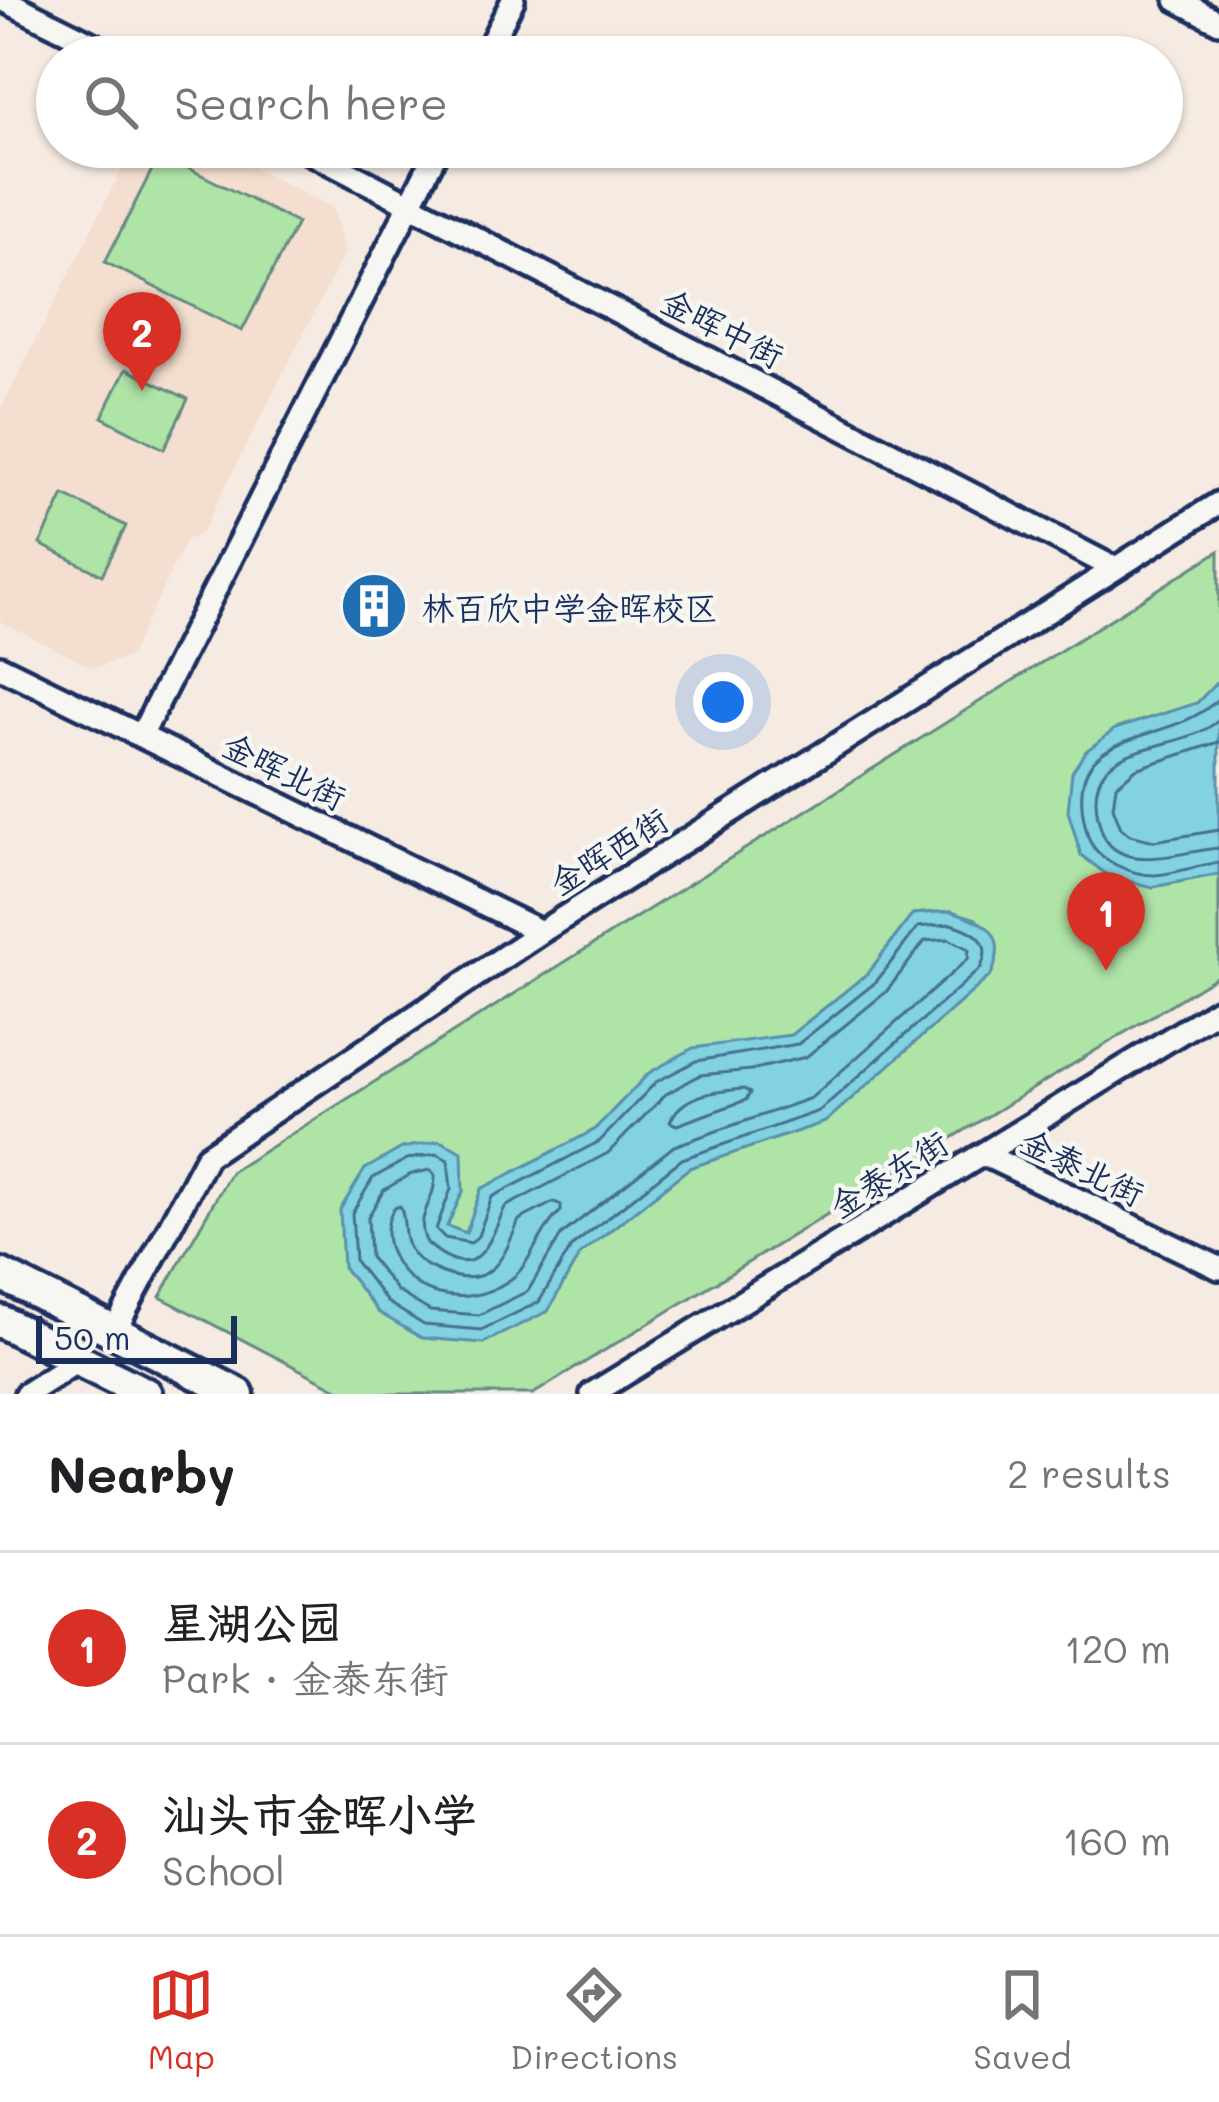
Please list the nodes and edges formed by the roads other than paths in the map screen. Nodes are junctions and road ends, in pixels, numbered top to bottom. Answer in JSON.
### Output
{"nodes":[{"id":1,"x":4,"y":0,"type":"edge"},
{"id":2,"x":513,"y":0,"type":"edge"},
{"id":3,"x":1177,"y":0,"type":"edge"},
{"id":4,"x":1219,"y":22,"type":"edge"},
{"id":5,"x":76,"y":36,"type":"edge"},
{"id":6,"x":495,"y":36,"type":"edge"},
{"id":7,"x":342,"y":168,"type":"edge"},
{"id":8,"x":428,"y":168,"type":"edge"},
{"id":9,"x":411,"y":202,"type":"junction"},
{"id":10,"x":1219,"y":503,"type":"edge"},
{"id":11,"x":1114,"y":568,"type":"junction"},
{"id":12,"x":0,"y":667,"type":"edge"},
{"id":13,"x":141,"y":736,"type":"junction"},
{"id":14,"x":541,"y":932,"type":"junction"},
{"id":15,"x":1219,"y":1009,"type":"edge"},
{"id":16,"x":983,"y":1154,"type":"junction"},
{"id":17,"x":1219,"y":1268,"type":"edge"},
{"id":18,"x":0,"y":1274,"type":"edge"},
{"id":19,"x":0,"y":1321,"type":"edge"},
{"id":20,"x":114,"y":1332,"type":"junction"},
{"id":21,"x":79,"y":1360,"type":"junction"},
{"id":22,"x":26,"y":1394,"type":"edge"},
{"id":23,"x":146,"y":1394,"type":"edge"},
{"id":24,"x":238,"y":1394,"type":"edge"},
{"id":25,"x":592,"y":1394,"type":"edge"}],
"edges":[{"from":1,"to":5,"type":"street"},
{"from":2,"to":6,"type":"street"},
{"from":3,"to":4,"type":"street"},
{"from":7,"to":9,"type":"street","name":"金晖中街"},
{"from":8,"to":9,"type":"street"},
{"from":9,"to":11,"type":"street","name":"金晖中街"},
{"from":9,"to":13,"type":"street"},
{"from":10,"to":11,"type":"street","name":"金晖西街"},
{"from":11,"to":14,"type":"street","name":"金晖西街"},
{"from":12,"to":13,"type":"street","name":"金晖北街"},
{"from":13,"to":14,"type":"street","name":"金晖北街"},
{"from":14,"to":20,"type":"street","name":"金晖西街"},
{"from":15,"to":16,"type":"street","name":"金泰东街"},
{"from":16,"to":17,"type":"street","name":"金泰北街"},
{"from":16,"to":25,"type":"street","name":"金泰东街"},
{"from":18,"to":20,"type":"street"},
{"from":19,"to":21,"type":"street"},
{"from":20,"to":24,"type":"street"},
{"from":21,"to":22,"type":"street"},
{"from":21,"to":23,"type":"street"}]}
